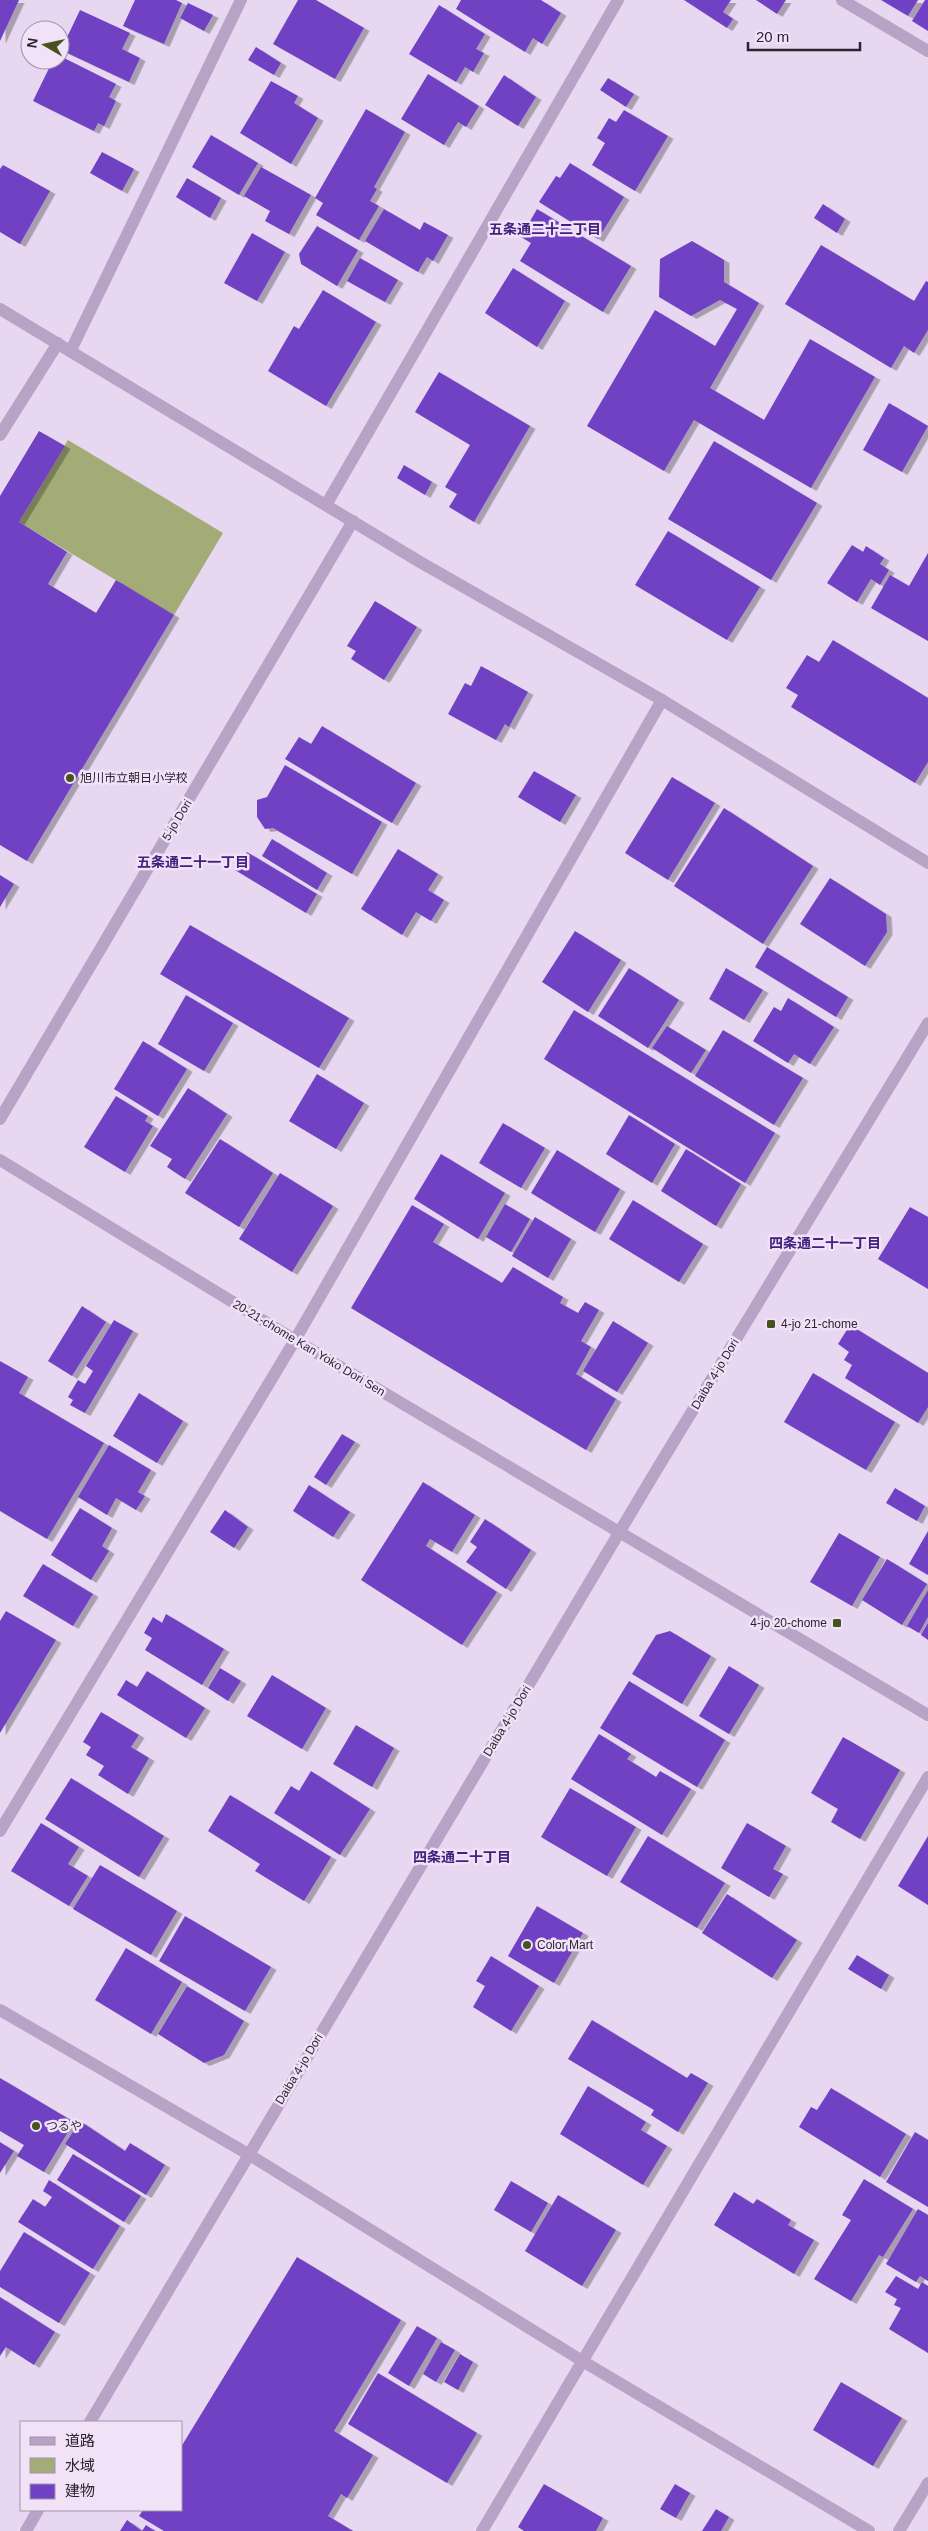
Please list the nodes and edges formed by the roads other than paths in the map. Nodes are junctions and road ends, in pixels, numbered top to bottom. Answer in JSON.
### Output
{"nodes":[{"id":1,"x":240,"y":0,"type":"edge"},
{"id":2,"x":618,"y":0,"type":"edge"},
{"id":3,"x":842,"y":0,"type":"edge"},
{"id":4,"x":928,"y":51,"type":"edge"},
{"id":5,"x":0,"y":309,"type":"edge"},
{"id":6,"x":58,"y":343,"type":"junction"},
{"id":7,"x":70,"y":350,"type":"junction"},
{"id":8,"x":0,"y":435,"type":"edge"},
{"id":9,"x":326,"y":505,"type":"junction"},
{"id":10,"x":353,"y":521,"type":"junction"},
{"id":11,"x":662,"y":700,"type":"junction"},
{"id":12,"x":928,"y":863,"type":"edge"},
{"id":13,"x":928,"y":1023,"type":"edge"},
{"id":14,"x":0,"y":1119,"type":"edge"},
{"id":15,"x":0,"y":1160,"type":"edge"},
{"id":16,"x":295,"y":1340,"type":"junction"},
{"id":17,"x":621,"y":1532,"type":"junction"},
{"id":18,"x":928,"y":1715,"type":"edge"},
{"id":19,"x":928,"y":1777,"type":"edge"},
{"id":20,"x":0,"y":1830,"type":"edge"},
{"id":21,"x":0,"y":2010,"type":"edge"},
{"id":22,"x":248,"y":2154,"type":"junction"},
{"id":23,"x":584,"y":2362,"type":"junction"},
{"id":24,"x":91,"y":2421,"type":"edge"},
{"id":25,"x":928,"y":2484,"type":"edge"},
{"id":26,"x":37,"y":2511,"type":"edge"},
{"id":27,"x":26,"y":2531,"type":"edge"},
{"id":28,"x":482,"y":2531,"type":"edge"},
{"id":29,"x":870,"y":2531,"type":"edge"},
{"id":30,"x":899,"y":2531,"type":"edge"}],
"edges":[{"from":1,"to":7,"type":"street"},
{"from":2,"to":9,"type":"street"},
{"from":3,"to":4,"type":"street"},
{"from":5,"to":6,"type":"street"},
{"from":6,"to":7,"type":"street"},
{"from":6,"to":8,"type":"street"},
{"from":7,"to":9,"type":"street"},
{"from":9,"to":10,"type":"street"},
{"from":10,"to":11,"type":"street"},
{"from":10,"to":14,"type":"street","name":"5-jo Dori"},
{"from":11,"to":12,"type":"street"},
{"from":11,"to":16,"type":"street"},
{"from":13,"to":17,"type":"street","name":"Daiba 4-jo Dori"},
{"from":15,"to":16,"type":"street","name":"20-21-chome Kan Yoko Dori Sen"},
{"from":16,"to":17,"type":"street","name":"20-21-chome Kan Yoko Dori Sen"},
{"from":16,"to":20,"type":"street"},
{"from":17,"to":18,"type":"street","name":"20-21-chome Kan Yoko Dori Sen"},
{"from":17,"to":22,"type":"street","name":"Daiba 4-jo Dori"},
{"from":19,"to":23,"type":"street"},
{"from":21,"to":22,"type":"street"},
{"from":22,"to":23,"type":"street"},
{"from":22,"to":24,"type":"street","name":"Daiba 4-jo Dori"},
{"from":23,"to":28,"type":"street"},
{"from":23,"to":29,"type":"street"},
{"from":25,"to":30,"type":"street"},
{"from":26,"to":27,"type":"street"}]}
